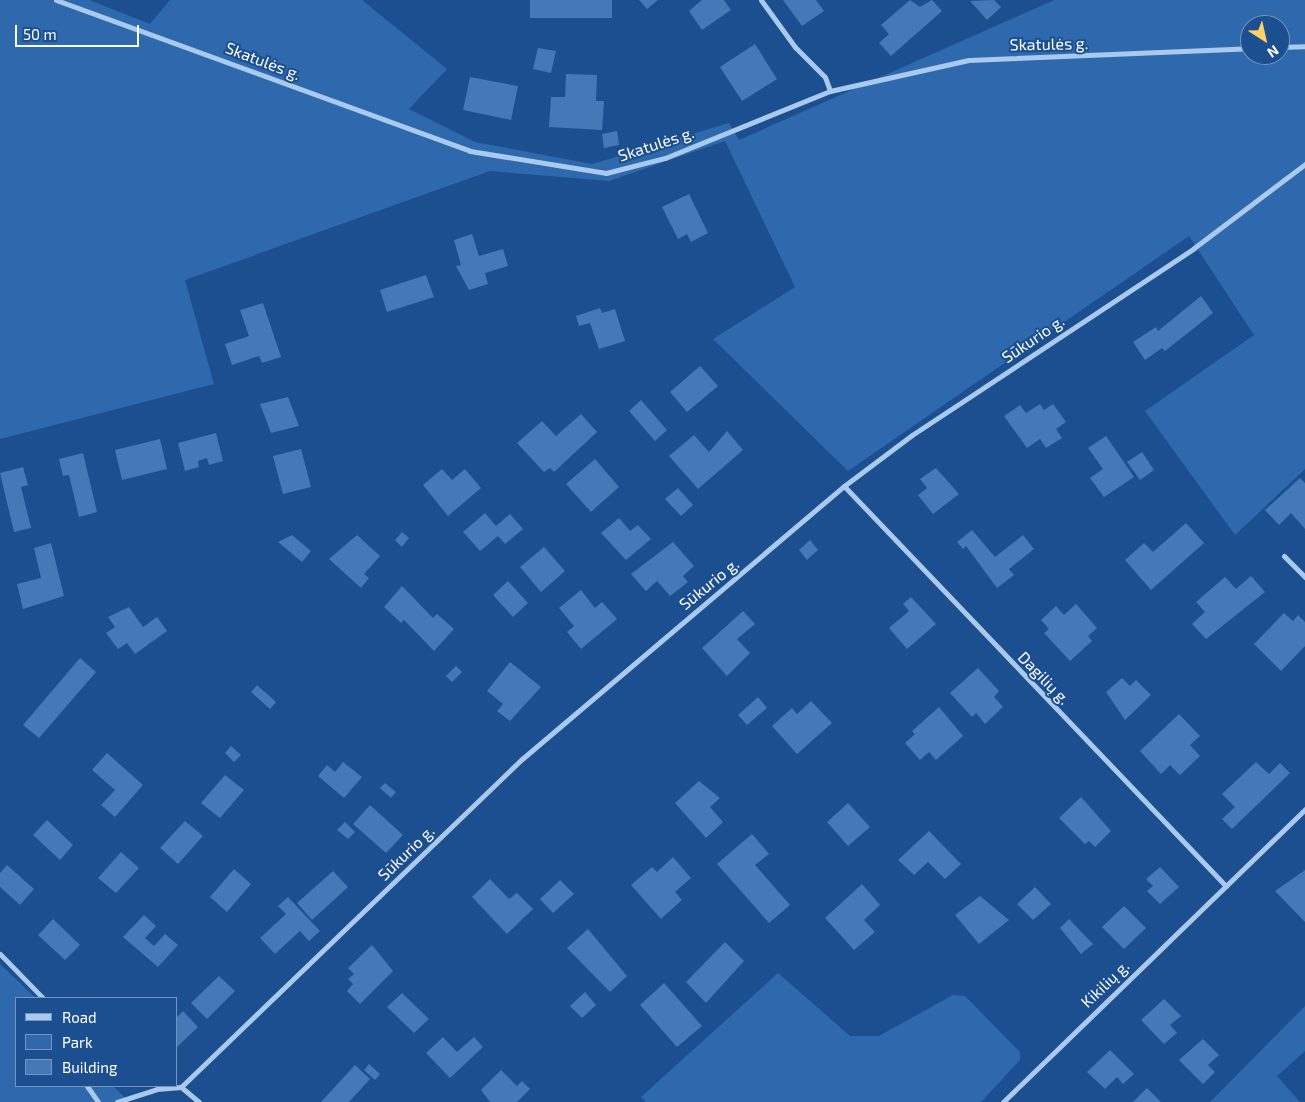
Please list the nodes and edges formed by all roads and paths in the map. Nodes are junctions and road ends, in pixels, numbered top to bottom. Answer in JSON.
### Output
{"nodes":[{"id":1,"x":56,"y":0,"type":"edge"},
{"id":2,"x":761,"y":0,"type":"edge"},
{"id":3,"x":1305,"y":46,"type":"edge"},
{"id":4,"x":1290,"y":47,"type":"edge"},
{"id":5,"x":1240,"y":48,"type":"edge"},
{"id":6,"x":830,"y":91,"type":"junction"},
{"id":7,"x":1305,"y":164,"type":"edge"},
{"id":8,"x":844,"y":486,"type":"junction"},
{"id":9,"x":1284,"y":556,"type":"dead end"},
{"id":10,"x":1305,"y":578,"type":"edge"},
{"id":11,"x":1305,"y":809,"type":"edge"},
{"id":12,"x":1226,"y":886,"type":"junction"},
{"id":13,"x":0,"y":954,"type":"edge"},
{"id":14,"x":42,"y":997,"type":"edge"},
{"id":15,"x":88,"y":1087,"type":"edge"},
{"id":16,"x":181,"y":1087,"type":"junction"},
{"id":17,"x":98,"y":1102,"type":"edge"},
{"id":18,"x":117,"y":1102,"type":"edge"},
{"id":19,"x":199,"y":1102,"type":"edge"},
{"id":20,"x":1003,"y":1102,"type":"edge"}],
"edges":[{"from":1,"to":6,"type":"street","name":"Skatulės g."},
{"from":2,"to":6,"type":"street"},
{"from":3,"to":4,"type":"street"},
{"from":5,"to":6,"type":"street","name":"Skatulės g."},
{"from":7,"to":8,"type":"street","name":"Sūkurio g."},
{"from":8,"to":12,"type":"street","name":"Dagilių g."},
{"from":8,"to":16,"type":"street","name":"Sūkurio g."},
{"from":9,"to":10,"type":"street"},
{"from":11,"to":12,"type":"street","name":"Kikilių g."},
{"from":12,"to":20,"type":"street","name":"Kikilių g."},
{"from":13,"to":14,"type":"street"},
{"from":15,"to":17,"type":"street"},
{"from":16,"to":18,"type":"street"},
{"from":16,"to":19,"type":"street"}]}
